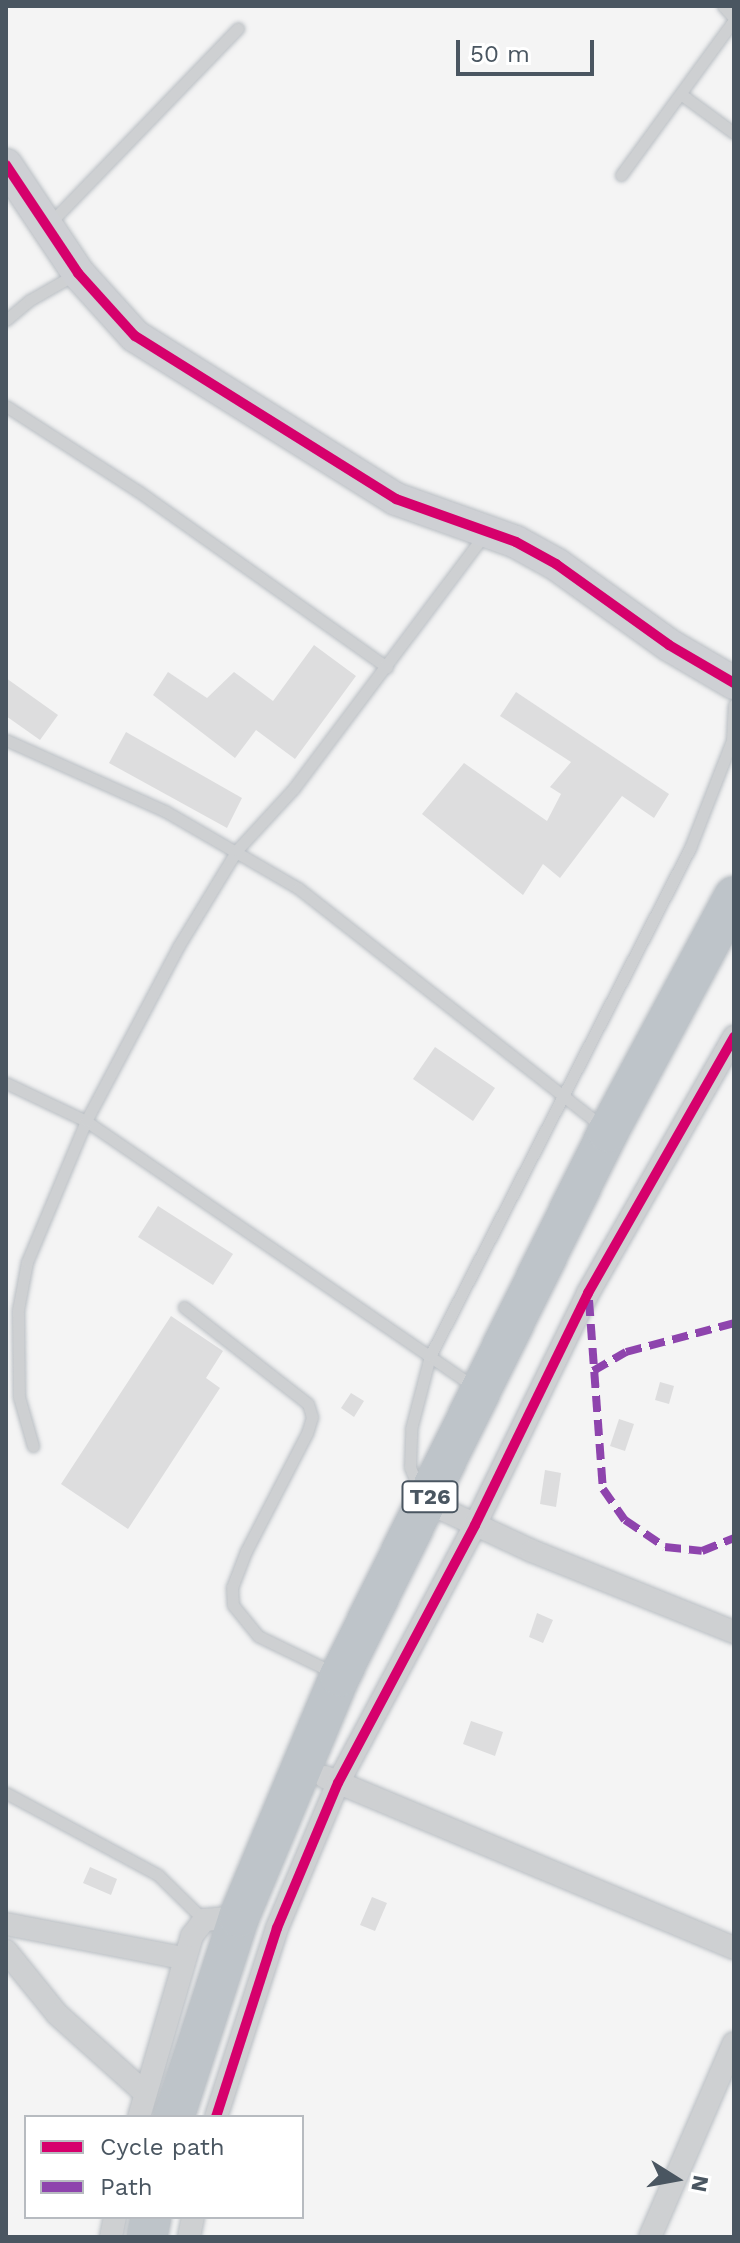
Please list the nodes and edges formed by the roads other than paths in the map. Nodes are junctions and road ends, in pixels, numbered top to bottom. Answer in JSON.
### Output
{"nodes":[{"id":1,"x":723,"y":6,"type":"edge"},
{"id":2,"x":734,"y":19,"type":"edge"},
{"id":3,"x":238,"y":28,"type":"dead end"},
{"id":4,"x":682,"y":95,"type":"junction"},
{"id":5,"x":734,"y":133,"type":"edge"},
{"id":6,"x":6,"y":165,"type":"edge"},
{"id":7,"x":621,"y":175,"type":"dead end"},
{"id":8,"x":48,"y":225,"type":"junction"},
{"id":9,"x":78,"y":273,"type":"junction"},
{"id":10,"x":6,"y":320,"type":"edge"},
{"id":11,"x":6,"y":406,"type":"edge"},
{"id":12,"x":486,"y":532,"type":"junction"},
{"id":13,"x":387,"y":667,"type":"junction"},
{"id":14,"x":734,"y":683,"type":"edge"},
{"id":15,"x":734,"y":705,"type":"edge"},
{"id":16,"x":6,"y":740,"type":"edge"},
{"id":17,"x":237,"y":850,"type":"junction"},
{"id":18,"x":734,"y":897,"type":"edge"},
{"id":19,"x":734,"y":1037,"type":"edge"},
{"id":20,"x":6,"y":1083,"type":"edge"},
{"id":21,"x":562,"y":1096,"type":"junction"},
{"id":22,"x":86,"y":1121,"type":"junction"},
{"id":23,"x":608,"y":1132,"type":"junction"},
{"id":24,"x":184,"y":1307,"type":"dead end"},
{"id":25,"x":430,"y":1356,"type":"junction"},
{"id":26,"x":481,"y":1392,"type":"junction"},
{"id":27,"x":33,"y":1446,"type":"dead end"},
{"id":28,"x":427,"y":1502,"type":"junction"},
{"id":29,"x":475,"y":1525,"type":"junction"},
{"id":30,"x":734,"y":1632,"type":"edge"},
{"id":31,"x":340,"y":1676,"type":"junction"},
{"id":32,"x":302,"y":1767,"type":"junction"},
{"id":33,"x":338,"y":1783,"type":"junction"},
{"id":34,"x":6,"y":1793,"type":"edge"},
{"id":35,"x":221,"y":1919,"type":"junction"},
{"id":36,"x":6,"y":1924,"type":"edge"},
{"id":37,"x":734,"y":1948,"type":"edge"},
{"id":38,"x":6,"y":1951,"type":"edge"},
{"id":39,"x":182,"y":1958,"type":"junction"},
{"id":40,"x":734,"y":2043,"type":"edge"},
{"id":41,"x":160,"y":2105,"type":"edge"},
{"id":42,"x":142,"y":2115,"type":"edge"},
{"id":43,"x":217,"y":2115,"type":"edge"},
{"id":44,"x":650,"y":2237,"type":"edge"}],
"edges":[{"from":1,"to":2,"type":"lane"},
{"from":2,"to":4,"type":"lane"},
{"from":3,"to":8,"type":"lane"},
{"from":4,"to":5,"type":"lane"},
{"from":4,"to":7,"type":"lane"},
{"from":6,"to":8,"type":"street"},
{"from":8,"to":9,"type":"street"},
{"from":9,"to":10,"type":"lane"},
{"from":9,"to":12,"type":"street"},
{"from":11,"to":13,"type":"lane"},
{"from":12,"to":13,"type":"lane"},
{"from":12,"to":14,"type":"street"},
{"from":13,"to":17,"type":"lane"},
{"from":15,"to":21,"type":"lane"},
{"from":16,"to":17,"type":"lane"},
{"from":17,"to":21,"type":"lane"},
{"from":17,"to":22,"type":"lane"},
{"from":18,"to":23,"type":"highway","number":"T26"},
{"from":19,"to":29,"type":"street"},
{"from":20,"to":22,"type":"lane"},
{"from":21,"to":23,"type":"lane"},
{"from":21,"to":25,"type":"lane"},
{"from":22,"to":25,"type":"lane"},
{"from":22,"to":27,"type":"lane"},
{"from":23,"to":26,"type":"highway","number":"T26"},
{"from":24,"to":31,"type":"lane"},
{"from":25,"to":26,"type":"lane"},
{"from":25,"to":28,"type":"lane"},
{"from":26,"to":28,"type":"highway","number":"T26"},
{"from":28,"to":29,"type":"street"},
{"from":28,"to":31,"type":"highway","number":"T26"},
{"from":29,"to":30,"type":"street"},
{"from":29,"to":33,"type":"street"},
{"from":31,"to":32,"type":"highway","number":"T26"},
{"from":32,"to":33,"type":"street"},
{"from":32,"to":35,"type":"highway","number":"T26"},
{"from":33,"to":37,"type":"street"},
{"from":33,"to":43,"type":"street"},
{"from":34,"to":35,"type":"lane"},
{"from":35,"to":39,"type":"street"},
{"from":35,"to":41,"type":"highway","number":"T26"},
{"from":36,"to":39,"type":"street"},
{"from":38,"to":41,"type":"street"},
{"from":39,"to":41,"type":"street"},
{"from":40,"to":44,"type":"street"},
{"from":41,"to":42,"type":"street"}]}
